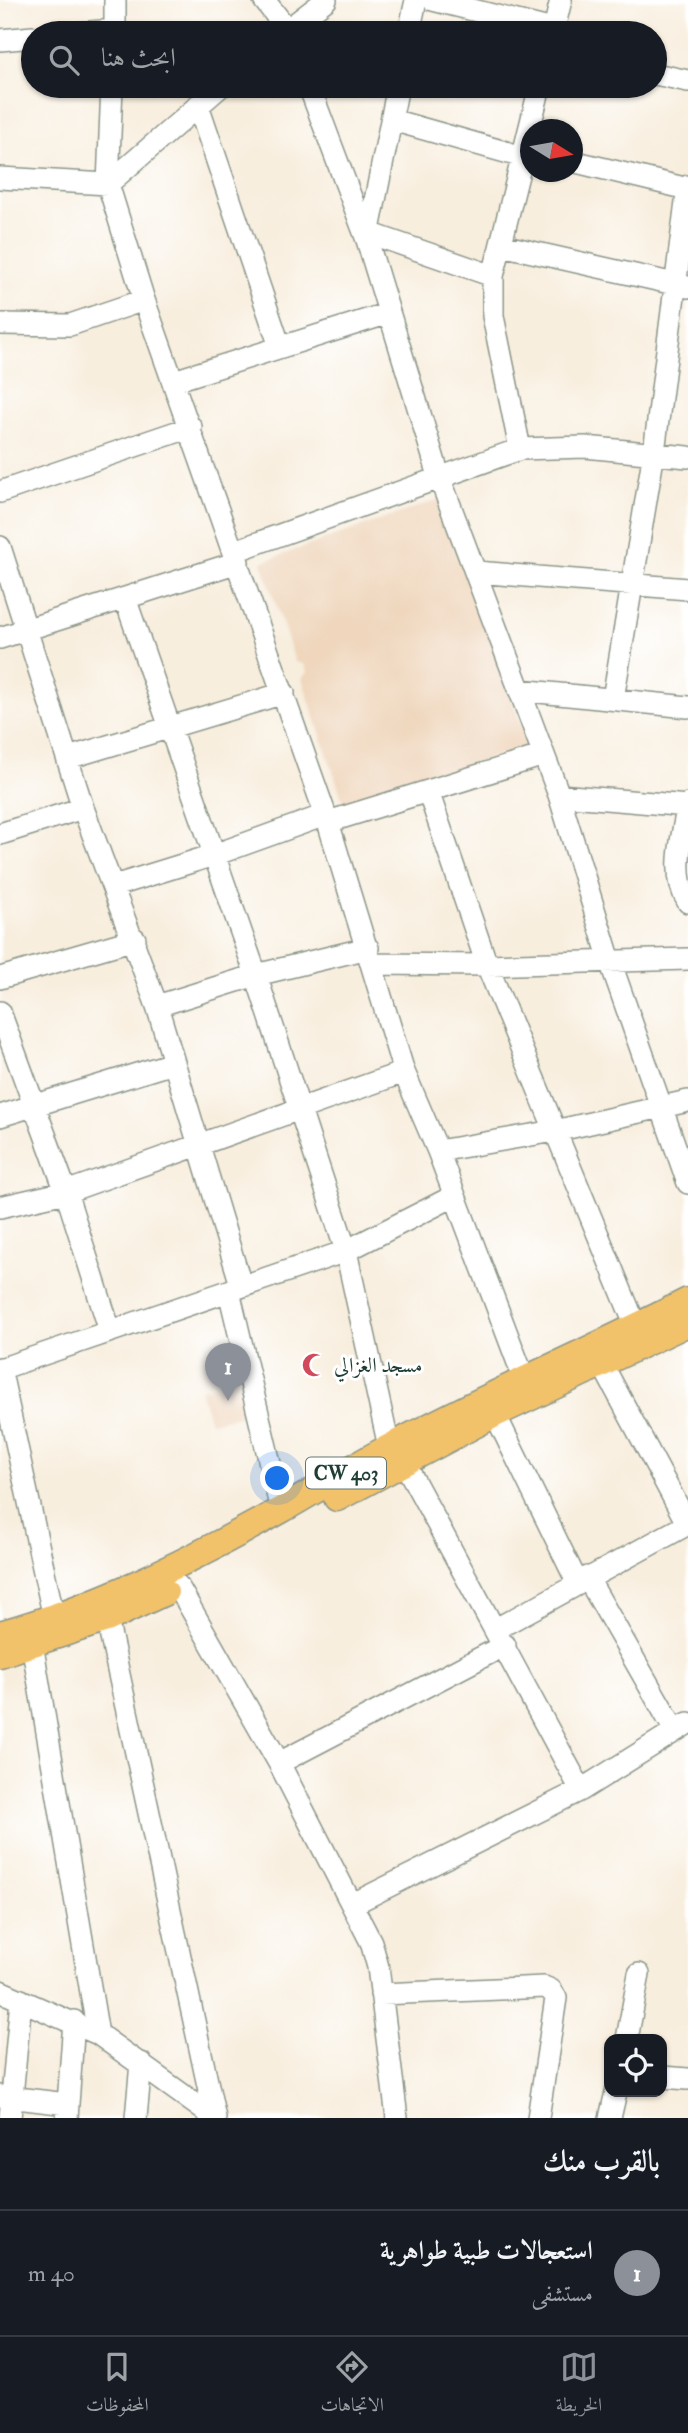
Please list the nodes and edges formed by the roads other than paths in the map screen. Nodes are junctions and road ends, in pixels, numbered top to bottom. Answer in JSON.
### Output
{"nodes":[{"id":1,"x":115,"y":0,"type":"edge"},
{"id":2,"x":264,"y":0,"type":"edge"},
{"id":3,"x":327,"y":0,"type":"edge"},
{"id":4,"x":416,"y":0,"type":"edge"},
{"id":5,"x":433,"y":0,"type":"edge"},
{"id":6,"x":561,"y":0,"type":"edge"},
{"id":7,"x":115,"y":21,"type":"edge"},
{"id":8,"x":279,"y":21,"type":"edge"},
{"id":9,"x":301,"y":21,"type":"edge"},
{"id":10,"x":412,"y":21,"type":"edge"},
{"id":11,"x":512,"y":21,"type":"edge"},
{"id":12,"x":556,"y":21,"type":"edge"},
{"id":13,"x":21,"y":38,"type":"edge"},
{"id":14,"x":0,"y":40,"type":"edge"},
{"id":15,"x":667,"y":77,"type":"edge"},
{"id":16,"x":688,"y":81,"type":"edge"},
{"id":17,"x":112,"y":98,"type":"edge"},
{"id":18,"x":206,"y":98,"type":"edge"},
{"id":19,"x":314,"y":98,"type":"edge"},
{"id":20,"x":396,"y":98,"type":"edge"},
{"id":21,"x":537,"y":98,"type":"edge"},
{"id":22,"x":198,"y":105,"type":"junction"},
{"id":23,"x":533,"y":119,"type":"edge"},
{"id":24,"x":392,"y":120,"type":"junction"},
{"id":25,"x":520,"y":151,"type":"edge"},
{"id":26,"x":583,"y":163,"type":"edge"},
{"id":27,"x":520,"y":174,"type":"edge"},
{"id":28,"x":0,"y":178,"type":"edge"},
{"id":29,"x":108,"y":184,"type":"junction"},
{"id":30,"x":688,"y":187,"type":"edge"},
{"id":31,"x":368,"y":237,"type":"junction"},
{"id":32,"x":501,"y":245,"type":"junction"},
{"id":33,"x":494,"y":276,"type":"junction"},
{"id":34,"x":682,"y":285,"type":"edge"},
{"id":35,"x":144,"y":300,"type":"junction"},
{"id":36,"x":389,"y":313,"type":"junction"},
{"id":37,"x":0,"y":324,"type":"edge"},
{"id":38,"x":281,"y":347,"type":"junction"},
{"id":39,"x":174,"y":381,"type":"junction"},
{"id":40,"x":191,"y":427,"type":"junction"},
{"id":41,"x":520,"y":449,"type":"junction"},
{"id":42,"x":654,"y":452,"type":"junction"},
{"id":43,"x":688,"y":457,"type":"edge"},
{"id":44,"x":439,"y":476,"type":"junction"},
{"id":45,"x":0,"y":492,"type":"edge"},
{"id":46,"x":0,"y":547,"type":"edge"},
{"id":47,"x":236,"y":556,"type":"junction"},
{"id":48,"x":476,"y":572,"type":"junction"},
{"id":49,"x":631,"y":583,"type":"junction"},
{"id":50,"x":688,"y":589,"type":"edge"},
{"id":51,"x":125,"y":598,"type":"junction"},
{"id":52,"x":27,"y":630,"type":"junction"},
{"id":53,"x":0,"y":638,"type":"edge"},
{"id":54,"x":519,"y":690,"type":"junction"},
{"id":55,"x":284,"y":693,"type":"junction"},
{"id":56,"x":613,"y":699,"type":"junction"},
{"id":57,"x":688,"y":707,"type":"edge"},
{"id":58,"x":172,"y":727,"type":"junction"},
{"id":59,"x":544,"y":755,"type":"junction"},
{"id":60,"x":68,"y":758,"type":"junction"},
{"id":61,"x":428,"y":791,"type":"junction"},
{"id":62,"x":559,"y":795,"type":"junction"},
{"id":63,"x":688,"y":806,"type":"edge"},
{"id":64,"x":83,"y":808,"type":"junction"},
{"id":65,"x":327,"y":818,"type":"junction"},
{"id":66,"x":0,"y":834,"type":"edge"},
{"id":67,"x":214,"y":855,"type":"junction"},
{"id":68,"x":114,"y":886,"type":"junction"},
{"id":69,"x":688,"y":902,"type":"edge"},
{"id":70,"x":135,"y":939,"type":"junction"},
{"id":71,"x":370,"y":956,"type":"junction"},
{"id":72,"x":688,"y":958,"type":"edge"},
{"id":73,"x":610,"y":961,"type":"junction"},
{"id":74,"x":487,"y":965,"type":"junction"},
{"id":75,"x":256,"y":975,"type":"junction"},
{"id":76,"x":0,"y":978,"type":"edge"},
{"id":77,"x":157,"y":1006,"type":"junction"},
{"id":78,"x":0,"y":1012,"type":"edge"},
{"id":79,"x":173,"y":1063,"type":"junction"},
{"id":80,"x":404,"y":1072,"type":"junction"},
{"id":81,"x":688,"y":1101,"type":"edge"},
{"id":82,"x":660,"y":1105,"type":"junction"},
{"id":83,"x":32,"y":1106,"type":"junction"},
{"id":84,"x":299,"y":1110,"type":"junction"},
{"id":85,"x":0,"y":1116,"type":"edge"},
{"id":86,"x":555,"y":1131,"type":"junction"},
{"id":87,"x":200,"y":1145,"type":"junction"},
{"id":88,"x":438,"y":1150,"type":"junction"},
{"id":89,"x":688,"y":1183,"type":"edge"},
{"id":90,"x":66,"y":1192,"type":"junction"},
{"id":91,"x":454,"y":1196,"type":"junction"},
{"id":92,"x":0,"y":1208,"type":"edge"},
{"id":93,"x":346,"y":1251,"type":"junction"},
{"id":94,"x":235,"y":1288,"type":"junction"},
{"id":95,"x":688,"y":1301,"type":"edge"},
{"id":96,"x":688,"y":1323,"type":"edge"},
{"id":97,"x":636,"y":1327,"type":"junction"},
{"id":98,"x":110,"y":1331,"type":"junction"},
{"id":99,"x":602,"y":1364,"type":"junction"},
{"id":100,"x":0,"y":1369,"type":"edge"},
{"id":101,"x":528,"y":1388,"type":"junction"},
{"id":102,"x":495,"y":1414,"type":"junction"},
{"id":103,"x":396,"y":1455,"type":"junction"},
{"id":104,"x":281,"y":1510,"type":"junction"},
{"id":105,"x":688,"y":1524,"type":"edge"},
{"id":106,"x":582,"y":1580,"type":"junction"},
{"id":107,"x":178,"y":1586,"type":"junction"},
{"id":108,"x":107,"y":1619,"type":"junction"},
{"id":109,"x":56,"y":1627,"type":"junction"},
{"id":110,"x":0,"y":1634,"type":"edge"},
{"id":111,"x":501,"y":1637,"type":"junction"},
{"id":112,"x":32,"y":1643,"type":"junction"},
{"id":113,"x":0,"y":1654,"type":"edge"},
{"id":114,"x":681,"y":1727,"type":"edge"},
{"id":115,"x":279,"y":1763,"type":"junction"},
{"id":116,"x":581,"y":1790,"type":"junction"},
{"id":117,"x":353,"y":1904,"type":"junction"},
{"id":118,"x":639,"y":1974,"type":"dead end"},
{"id":119,"x":0,"y":1991,"type":"edge"},
{"id":120,"x":381,"y":1994,"type":"junction"},
{"id":121,"x":21,"y":2000,"type":"junction"},
{"id":122,"x":74,"y":2021,"type":"junction"},
{"id":123,"x":98,"y":2034,"type":"junction"},
{"id":124,"x":628,"y":2034,"type":"edge"},
{"id":125,"x":141,"y":2063,"type":"junction"},
{"id":126,"x":667,"y":2077,"type":"edge"},
{"id":127,"x":688,"y":2079,"type":"edge"},
{"id":128,"x":615,"y":2097,"type":"edge"},
{"id":129,"x":7,"y":2104,"type":"edge"},
{"id":130,"x":192,"y":2110,"type":"edge"},
{"id":131,"x":67,"y":2111,"type":"edge"},
{"id":132,"x":136,"y":2118,"type":"edge"},
{"id":133,"x":215,"y":2118,"type":"edge"},
{"id":134,"x":397,"y":2118,"type":"edge"},
{"id":135,"x":538,"y":2118,"type":"edge"},
{"id":136,"x":610,"y":2118,"type":"edge"}],
"edges":[{"from":1,"to":7,"type":"street"},
{"from":2,"to":8,"type":"street"},
{"from":3,"to":9,"type":"street"},
{"from":4,"to":10,"type":"street"},
{"from":5,"to":11,"type":"street"},
{"from":6,"to":12,"type":"street"},
{"from":13,"to":14,"type":"street"},
{"from":15,"to":16,"type":"street"},
{"from":17,"to":29,"type":"street"},
{"from":18,"to":22,"type":"street"},
{"from":19,"to":31,"type":"street"},
{"from":20,"to":24,"type":"street"},
{"from":21,"to":23,"type":"street"},
{"from":22,"to":29,"type":"street"},
{"from":22,"to":38,"type":"street"},
{"from":24,"to":25,"type":"street"},
{"from":24,"to":31,"type":"street"},
{"from":26,"to":30,"type":"street"},
{"from":27,"to":32,"type":"street"},
{"from":28,"to":29,"type":"street"},
{"from":29,"to":35,"type":"street"},
{"from":30,"to":34,"type":"street"},
{"from":31,"to":33,"type":"street"},
{"from":31,"to":36,"type":"street"},
{"from":32,"to":33,"type":"street"},
{"from":32,"to":34,"type":"street"},
{"from":33,"to":41,"type":"street"},
{"from":34,"to":42,"type":"street"},
{"from":35,"to":37,"type":"street"},
{"from":35,"to":39,"type":"street"},
{"from":36,"to":38,"type":"street"},
{"from":36,"to":44,"type":"street"},
{"from":38,"to":39,"type":"street"},
{"from":39,"to":40,"type":"street"},
{"from":40,"to":45,"type":"street"},
{"from":40,"to":47,"type":"street"},
{"from":41,"to":42,"type":"street"},
{"from":41,"to":44,"type":"street"},
{"from":42,"to":43,"type":"street"},
{"from":42,"to":49,"type":"street"},
{"from":44,"to":47,"type":"street"},
{"from":44,"to":48,"type":"street"},
{"from":46,"to":52,"type":"street"},
{"from":47,"to":51,"type":"street"},
{"from":47,"to":55,"type":"street"},
{"from":48,"to":49,"type":"street"},
{"from":48,"to":54,"type":"street"},
{"from":49,"to":50,"type":"street"},
{"from":49,"to":56,"type":"street"},
{"from":51,"to":52,"type":"street"},
{"from":51,"to":58,"type":"street"},
{"from":52,"to":53,"type":"street"},
{"from":52,"to":60,"type":"street"},
{"from":54,"to":56,"type":"street"},
{"from":54,"to":59,"type":"street"},
{"from":55,"to":58,"type":"street"},
{"from":55,"to":65,"type":"street"},
{"from":56,"to":57,"type":"street"},
{"from":58,"to":60,"type":"street"},
{"from":58,"to":67,"type":"street"},
{"from":59,"to":61,"type":"street"},
{"from":59,"to":62,"type":"street"},
{"from":60,"to":64,"type":"street"},
{"from":61,"to":65,"type":"street"},
{"from":61,"to":74,"type":"street"},
{"from":62,"to":63,"type":"street"},
{"from":62,"to":73,"type":"street"},
{"from":63,"to":69,"type":"street"},
{"from":64,"to":66,"type":"street"},
{"from":64,"to":68,"type":"street"},
{"from":65,"to":67,"type":"street"},
{"from":65,"to":71,"type":"street"},
{"from":67,"to":68,"type":"street"},
{"from":67,"to":75,"type":"street"},
{"from":68,"to":70,"type":"street"},
{"from":70,"to":76,"type":"street"},
{"from":70,"to":77,"type":"street"},
{"from":71,"to":74,"type":"street"},
{"from":71,"to":75,"type":"street"},
{"from":71,"to":80,"type":"street"},
{"from":72,"to":73,"type":"street"},
{"from":73,"to":74,"type":"street"},
{"from":73,"to":82,"type":"street"},
{"from":74,"to":86,"type":"street"},
{"from":75,"to":77,"type":"street"},
{"from":75,"to":84,"type":"street"},
{"from":77,"to":79,"type":"street"},
{"from":78,"to":83,"type":"street"},
{"from":79,"to":83,"type":"street"},
{"from":79,"to":87,"type":"street"},
{"from":80,"to":84,"type":"street"},
{"from":80,"to":88,"type":"street"},
{"from":81,"to":82,"type":"street"},
{"from":82,"to":86,"type":"street"},
{"from":82,"to":89,"type":"street"},
{"from":83,"to":85,"type":"street"},
{"from":83,"to":90,"type":"street"},
{"from":84,"to":87,"type":"street"},
{"from":84,"to":93,"type":"street"},
{"from":86,"to":88,"type":"street"},
{"from":86,"to":97,"type":"street"},
{"from":87,"to":90,"type":"street"},
{"from":87,"to":94,"type":"street"},
{"from":88,"to":91,"type":"street"},
{"from":90,"to":92,"type":"street"},
{"from":90,"to":98,"type":"street"},
{"from":91,"to":93,"type":"street"},
{"from":91,"to":101,"type":"street"},
{"from":93,"to":94,"type":"street"},
{"from":93,"to":103,"type":"street"},
{"from":94,"to":98,"type":"street"},
{"from":94,"to":104,"type":"street"},
{"from":95,"to":97,"type":"main road","number":"CW 403"},
{"from":96,"to":99,"type":"main road","number":"CW 403"},
{"from":97,"to":101,"type":"main road","number":"CW 403"},
{"from":98,"to":100,"type":"street"},
{"from":99,"to":101,"type":"main road","number":"CW 403"},
{"from":99,"to":105,"type":"street"},
{"from":100,"to":109,"type":"street"},
{"from":101,"to":102,"type":"main road","number":"CW 403"},
{"from":101,"to":103,"type":"main road","number":"CW 403"},
{"from":102,"to":103,"type":"main road","number":"CW 403"},
{"from":102,"to":106,"type":"street"},
{"from":103,"to":104,"type":"main road","number":"CW 403"},
{"from":103,"to":107,"type":"main road","number":"CW 403"},
{"from":103,"to":111,"type":"street"},
{"from":104,"to":109,"type":"main road","number":"CW 403"},
{"from":105,"to":106,"type":"street"},
{"from":106,"to":111,"type":"street"},
{"from":106,"to":114,"type":"street"},
{"from":107,"to":108,"type":"main road","number":"CW 403"},
{"from":107,"to":115,"type":"street"},
{"from":108,"to":109,"type":"main road","number":"CW 403"},
{"from":108,"to":133,"type":"street"},
{"from":109,"to":110,"type":"main road","number":"CW 403"},
{"from":109,"to":112,"type":"main road","number":"CW 403"},
{"from":111,"to":115,"type":"street"},
{"from":111,"to":116,"type":"street"},
{"from":112,"to":113,"type":"main road","number":"CW 403"},
{"from":112,"to":123,"type":"street"},
{"from":114,"to":116,"type":"street"},
{"from":115,"to":117,"type":"street"},
{"from":116,"to":117,"type":"street"},
{"from":117,"to":120,"type":"street"},
{"from":118,"to":124,"type":"street"},
{"from":119,"to":121,"type":"street"},
{"from":120,"to":134,"type":"street"},
{"from":120,"to":135,"type":"street"},
{"from":121,"to":122,"type":"street"},
{"from":121,"to":129,"type":"street"},
{"from":122,"to":123,"type":"street"},
{"from":122,"to":131,"type":"street"},
{"from":123,"to":125,"type":"street"},
{"from":125,"to":130,"type":"street"},
{"from":125,"to":132,"type":"street"},
{"from":126,"to":127,"type":"street"},
{"from":128,"to":136,"type":"street"},
{"from":129,"to":131,"type":"street"},
{"from":130,"to":133,"type":"street"}]}
